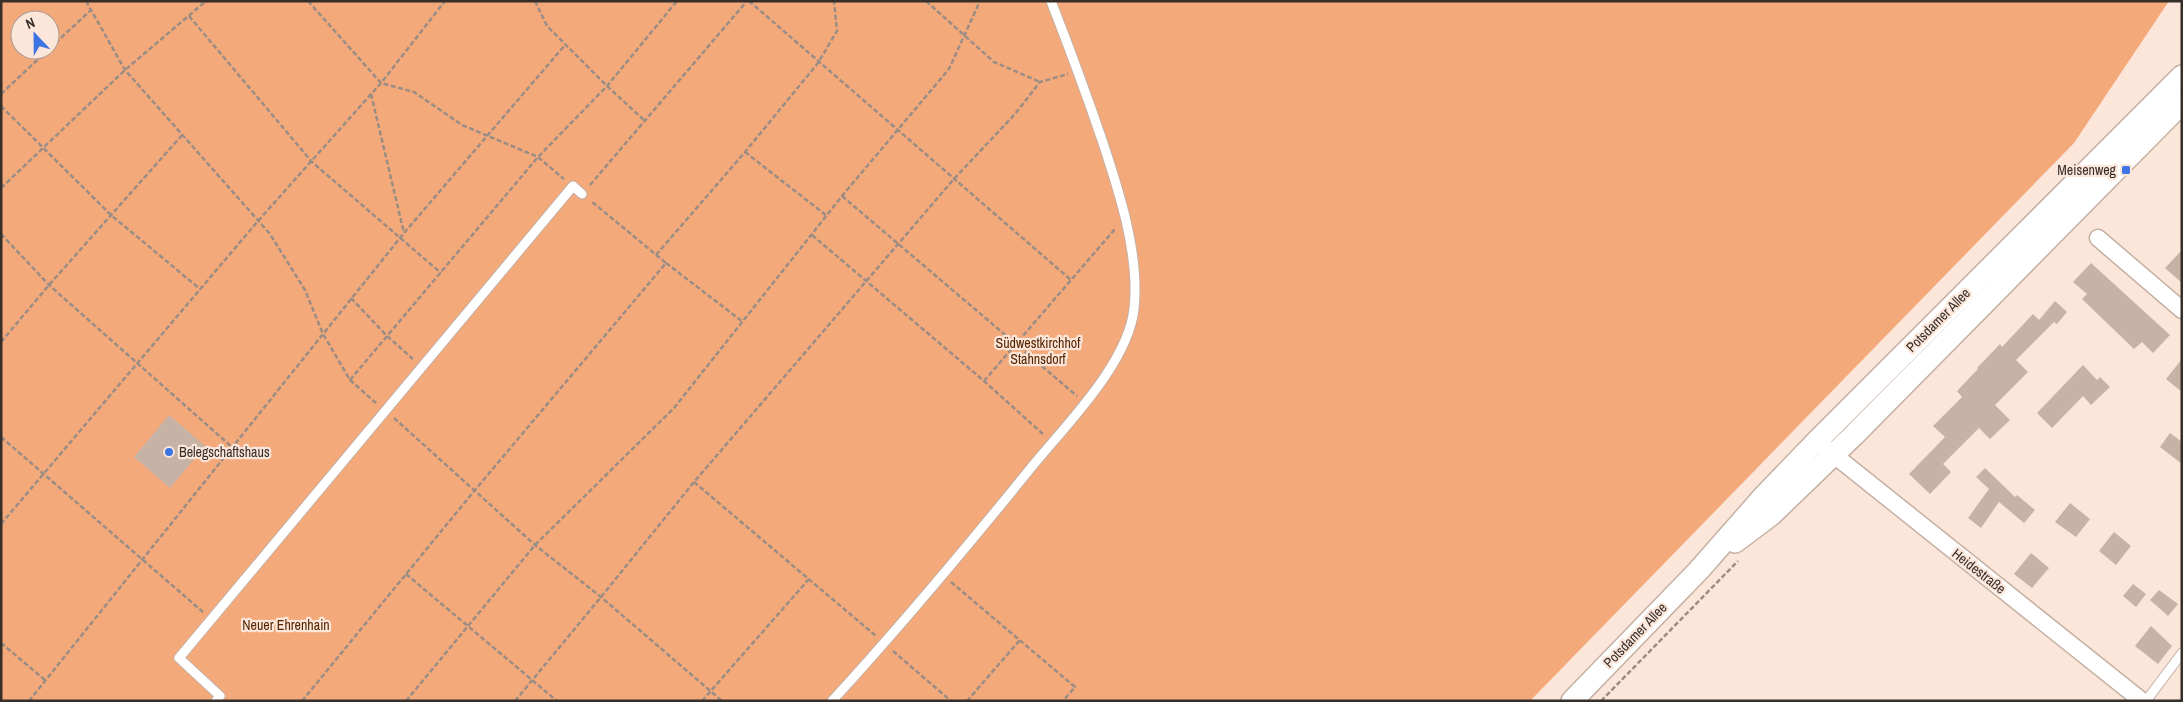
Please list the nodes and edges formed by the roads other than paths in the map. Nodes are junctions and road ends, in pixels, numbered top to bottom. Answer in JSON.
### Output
{"nodes":[{"id":1,"x":1051,"y":1,"type":"edge"},
{"id":2,"x":2182,"y":76,"type":"edge"},
{"id":3,"x":2182,"y":103,"type":"edge"},
{"id":4,"x":582,"y":194,"type":"road end"},
{"id":5,"x":2098,"y":238,"type":"dead end"},
{"id":6,"x":2182,"y":310,"type":"edge"},
{"id":7,"x":1817,"y":441,"type":"junction"},
{"id":8,"x":1833,"y":455,"type":"junction"},
{"id":9,"x":1699,"y":570,"type":"junction"},
{"id":10,"x":2182,"y":653,"type":"edge"},
{"id":11,"x":216,"y":701,"type":"edge"},
{"id":12,"x":832,"y":701,"type":"edge"},
{"id":13,"x":1572,"y":701,"type":"edge"},
{"id":14,"x":2144,"y":701,"type":"edge"}],
"edges":[{"from":1,"to":12,"type":"lane"},
{"from":2,"to":7,"type":"street","name":"Potsdamer Allee"},
{"from":3,"to":8,"type":"street","name":"Potsdamer Allee"},
{"from":4,"to":11,"type":"lane"},
{"from":5,"to":6,"type":"street"},
{"from":7,"to":8,"type":"street","name":"Heidestraße"},
{"from":7,"to":9,"type":"street","name":"Potsdamer Allee"},
{"from":8,"to":9,"type":"street","name":"Potsdamer Allee"},
{"from":8,"to":14,"type":"street","name":"Heidestraße"},
{"from":9,"to":13,"type":"street","name":"Potsdamer Allee"},
{"from":10,"to":14,"type":"lane"}]}
